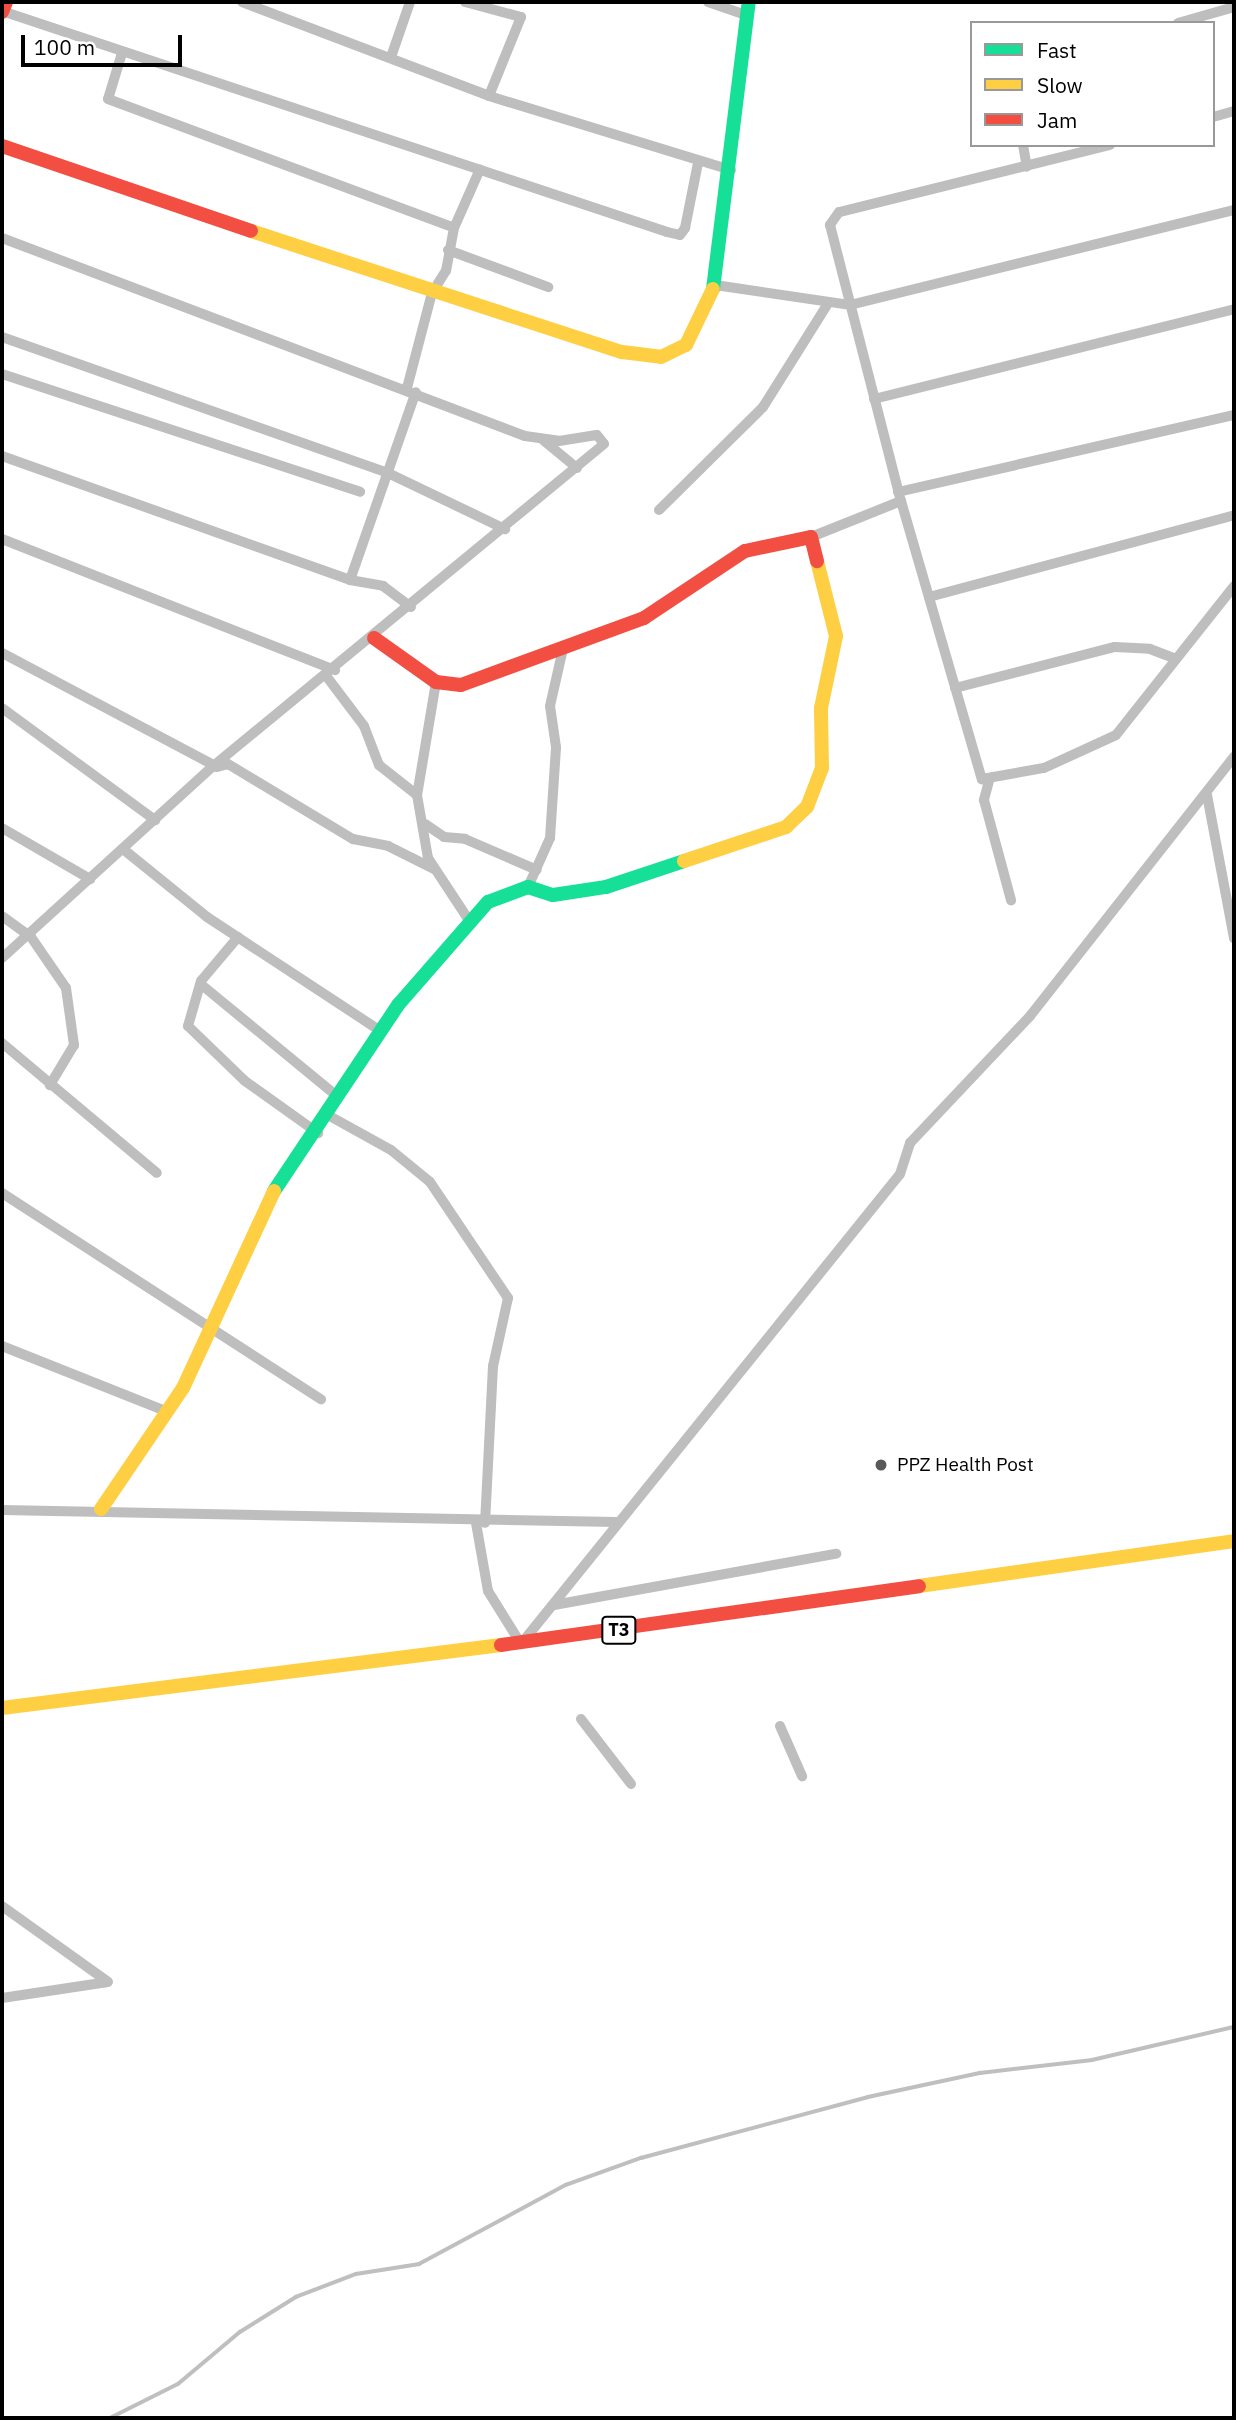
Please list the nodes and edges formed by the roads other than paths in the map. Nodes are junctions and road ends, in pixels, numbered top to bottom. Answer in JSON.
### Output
{"nodes":[{"id":1,"x":6,"y":2,"type":"edge"},
{"id":2,"x":242,"y":2,"type":"edge"},
{"id":3,"x":410,"y":2,"type":"edge"},
{"id":4,"x":465,"y":2,"type":"edge"},
{"id":5,"x":708,"y":2,"type":"edge"},
{"id":6,"x":270,"y":6,"type":"edge"},
{"id":7,"x":1234,"y":7,"type":"edge"},
{"id":8,"x":747,"y":9,"type":"edge"},
{"id":9,"x":2,"y":12,"type":"edge"},
{"id":10,"x":1185,"y":21,"type":"edge"},
{"id":11,"x":122,"y":53,"type":"junction"},
{"id":12,"x":391,"y":57,"type":"junction"},
{"id":13,"x":489,"y":96,"type":"junction"},
{"id":14,"x":1234,"y":111,"type":"edge"},
{"id":15,"x":1215,"y":116,"type":"edge"},
{"id":16,"x":2,"y":146,"type":"edge"},
{"id":17,"x":1023,"y":147,"type":"edge"},
{"id":18,"x":1102,"y":147,"type":"edge"},
{"id":19,"x":698,"y":163,"type":"junction"},
{"id":20,"x":1027,"y":167,"type":"junction"},
{"id":21,"x":481,"y":169,"type":"junction"},
{"id":22,"x":731,"y":170,"type":"junction"},
{"id":23,"x":1234,"y":210,"type":"edge"},
{"id":24,"x":454,"y":228,"type":"junction"},
{"id":25,"x":2,"y":238,"type":"edge"},
{"id":26,"x":449,"y":250,"type":"junction"},
{"id":27,"x":715,"y":285,"type":"junction"},
{"id":28,"x":548,"y":287,"type":"dead end"},
{"id":29,"x":432,"y":293,"type":"junction"},
{"id":30,"x":827,"y":305,"type":"junction"},
{"id":31,"x":850,"y":305,"type":"junction"},
{"id":32,"x":1234,"y":309,"type":"edge"},
{"id":33,"x":2,"y":337,"type":"edge"},
{"id":34,"x":2,"y":374,"type":"edge"},
{"id":35,"x":411,"y":390,"type":"junction"},
{"id":36,"x":874,"y":399,"type":"junction"},
{"id":37,"x":1234,"y":415,"type":"edge"},
{"id":38,"x":543,"y":440,"type":"junction"},
{"id":39,"x":2,"y":456,"type":"edge"},
{"id":40,"x":576,"y":468,"type":"junction"},
{"id":41,"x":388,"y":473,"type":"junction"},
{"id":42,"x":360,"y":492,"type":"dead end"},
{"id":43,"x":900,"y":496,"type":"junction"},
{"id":44,"x":659,"y":510,"type":"dead end"},
{"id":45,"x":1234,"y":515,"type":"edge"},
{"id":46,"x":505,"y":528,"type":"junction"},
{"id":47,"x":811,"y":537,"type":"junction"},
{"id":48,"x":2,"y":539,"type":"edge"},
{"id":49,"x":350,"y":580,"type":"junction"},
{"id":50,"x":1234,"y":586,"type":"edge"},
{"id":51,"x":929,"y":597,"type":"junction"},
{"id":52,"x":411,"y":607,"type":"junction"},
{"id":53,"x":374,"y":638,"type":"junction"},
{"id":54,"x":563,"y":649,"type":"junction"},
{"id":55,"x":2,"y":653,"type":"edge"},
{"id":56,"x":1175,"y":659,"type":"junction"},
{"id":57,"x":331,"y":674,"type":"junction"},
{"id":58,"x":436,"y":682,"type":"junction"},
{"id":59,"x":955,"y":688,"type":"junction"},
{"id":60,"x":2,"y":708,"type":"edge"},
{"id":61,"x":1234,"y":757,"type":"edge"},
{"id":62,"x":215,"y":766,"type":"junction"},
{"id":63,"x":989,"y":781,"type":"junction"},
{"id":64,"x":1207,"y":793,"type":"junction"},
{"id":65,"x":417,"y":795,"type":"junction"},
{"id":66,"x":155,"y":820,"type":"junction"},
{"id":67,"x":425,"y":824,"type":"junction"},
{"id":68,"x":2,"y":828,"type":"edge"},
{"id":69,"x":123,"y":849,"type":"junction"},
{"id":70,"x":434,"y":869,"type":"junction"},
{"id":71,"x":537,"y":870,"type":"junction"},
{"id":72,"x":90,"y":879,"type":"junction"},
{"id":73,"x":528,"y":887,"type":"junction"},
{"id":74,"x":1011,"y":900,"type":"dead end"},
{"id":75,"x":2,"y":916,"type":"edge"},
{"id":76,"x":468,"y":919,"type":"junction"},
{"id":77,"x":31,"y":937,"type":"junction"},
{"id":78,"x":238,"y":937,"type":"junction"},
{"id":79,"x":1234,"y":938,"type":"edge"},
{"id":80,"x":2,"y":958,"type":"edge"},
{"id":81,"x":203,"y":986,"type":"junction"},
{"id":82,"x":382,"y":1032,"type":"junction"},
{"id":83,"x":2,"y":1043,"type":"edge"},
{"id":84,"x":50,"y":1085,"type":"junction"},
{"id":85,"x":337,"y":1096,"type":"junction"},
{"id":86,"x":326,"y":1114,"type":"junction"},
{"id":87,"x":318,"y":1133,"type":"junction"},
{"id":88,"x":157,"y":1173,"type":"dead end"},
{"id":89,"x":2,"y":1193,"type":"edge"},
{"id":90,"x":211,"y":1324,"type":"junction"},
{"id":91,"x":2,"y":1346,"type":"edge"},
{"id":92,"x":321,"y":1399,"type":"dead end"},
{"id":93,"x":165,"y":1411,"type":"junction"},
{"id":94,"x":101,"y":1509,"type":"junction"},
{"id":95,"x":2,"y":1510,"type":"edge"},
{"id":96,"x":616,"y":1522,"type":"junction"},
{"id":97,"x":481,"y":1523,"type":"junction"},
{"id":98,"x":1234,"y":1541,"type":"edge"},
{"id":99,"x":836,"y":1554,"type":"dead end"},
{"id":100,"x":554,"y":1605,"type":"junction"},
{"id":101,"x":521,"y":1644,"type":"junction"},
{"id":102,"x":2,"y":1708,"type":"edge"},
{"id":103,"x":581,"y":1719,"type":"dead end"},
{"id":104,"x":780,"y":1726,"type":"dead end"},
{"id":105,"x":802,"y":1776,"type":"dead end"},
{"id":106,"x":631,"y":1784,"type":"dead end"},
{"id":107,"x":2,"y":1906,"type":"edge"},
{"id":108,"x":2,"y":1998,"type":"edge"}],
"edges":[{"from":1,"to":9,"type":"main road"},
{"from":2,"to":6,"type":"street"},
{"from":3,"to":12,"type":"street"},
{"from":4,"to":13,"type":"street"},
{"from":5,"to":8,"type":"street"},
{"from":6,"to":12,"type":"street"},
{"from":7,"to":10,"type":"street"},
{"from":8,"to":22,"type":"main road"},
{"from":9,"to":11,"type":"street"},
{"from":11,"to":21,"type":"street"},
{"from":11,"to":24,"type":"street"},
{"from":12,"to":13,"type":"street"},
{"from":13,"to":19,"type":"street"},
{"from":14,"to":15,"type":"street"},
{"from":16,"to":29,"type":"main road"},
{"from":17,"to":20,"type":"street"},
{"from":18,"to":20,"type":"street"},
{"from":19,"to":21,"type":"street"},
{"from":19,"to":22,"type":"street"},
{"from":20,"to":31,"type":"street"},
{"from":21,"to":24,"type":"street"},
{"from":22,"to":27,"type":"main road"},
{"from":23,"to":31,"type":"street"},
{"from":24,"to":26,"type":"street"},
{"from":25,"to":35,"type":"street"},
{"from":26,"to":28,"type":"street"},
{"from":26,"to":29,"type":"street"},
{"from":27,"to":29,"type":"main road"},
{"from":27,"to":30,"type":"street"},
{"from":29,"to":35,"type":"street"},
{"from":30,"to":31,"type":"street"},
{"from":30,"to":44,"type":"street"},
{"from":31,"to":36,"type":"street"},
{"from":32,"to":36,"type":"street"},
{"from":33,"to":41,"type":"street"},
{"from":34,"to":42,"type":"street"},
{"from":35,"to":38,"type":"street"},
{"from":35,"to":41,"type":"street"},
{"from":36,"to":43,"type":"street"},
{"from":37,"to":43,"type":"street"},
{"from":38,"to":40,"type":"street"},
{"from":38,"to":40,"type":"street"},
{"from":39,"to":49,"type":"street"},
{"from":40,"to":46,"type":"street"},
{"from":41,"to":46,"type":"street"},
{"from":41,"to":49,"type":"street"},
{"from":43,"to":47,"type":"street"},
{"from":43,"to":51,"type":"street"},
{"from":45,"to":51,"type":"street"},
{"from":46,"to":52,"type":"street"},
{"from":47,"to":54,"type":"main road"},
{"from":47,"to":73,"type":"main road"},
{"from":48,"to":57,"type":"street"},
{"from":49,"to":52,"type":"street"},
{"from":50,"to":56,"type":"street"},
{"from":51,"to":59,"type":"street"},
{"from":52,"to":53,"type":"street"},
{"from":53,"to":57,"type":"street"},
{"from":53,"to":58,"type":"main road"},
{"from":54,"to":58,"type":"main road"},
{"from":54,"to":71,"type":"street"},
{"from":55,"to":62,"type":"street"},
{"from":56,"to":59,"type":"street"},
{"from":56,"to":63,"type":"street"},
{"from":57,"to":62,"type":"street"},
{"from":57,"to":65,"type":"street"},
{"from":58,"to":65,"type":"street"},
{"from":59,"to":63,"type":"street"},
{"from":60,"to":66,"type":"street"},
{"from":61,"to":64,"type":"street"},
{"from":62,"to":66,"type":"street"},
{"from":62,"to":70,"type":"street"},
{"from":63,"to":74,"type":"street"},
{"from":64,"to":79,"type":"street"},
{"from":64,"to":96,"type":"street"},
{"from":65,"to":67,"type":"street"},
{"from":66,"to":69,"type":"street"},
{"from":67,"to":70,"type":"street"},
{"from":67,"to":71,"type":"street"},
{"from":68,"to":72,"type":"street"},
{"from":69,"to":72,"type":"street"},
{"from":69,"to":78,"type":"street"},
{"from":70,"to":76,"type":"street"},
{"from":71,"to":73,"type":"street"},
{"from":72,"to":77,"type":"street"},
{"from":73,"to":76,"type":"main road"},
{"from":75,"to":77,"type":"street"},
{"from":76,"to":82,"type":"main road"},
{"from":77,"to":80,"type":"street"},
{"from":77,"to":84,"type":"street"},
{"from":78,"to":81,"type":"street"},
{"from":78,"to":82,"type":"street"},
{"from":81,"to":85,"type":"street"},
{"from":81,"to":87,"type":"street"},
{"from":82,"to":85,"type":"main road"},
{"from":83,"to":84,"type":"street"},
{"from":84,"to":88,"type":"street"},
{"from":85,"to":86,"type":"main road"},
{"from":86,"to":87,"type":"main road"},
{"from":86,"to":97,"type":"street"},
{"from":87,"to":90,"type":"main road"},
{"from":89,"to":90,"type":"street"},
{"from":90,"to":92,"type":"street"},
{"from":90,"to":93,"type":"main road"},
{"from":91,"to":93,"type":"street"},
{"from":93,"to":94,"type":"main road"},
{"from":94,"to":95,"type":"street"},
{"from":94,"to":97,"type":"street"},
{"from":96,"to":97,"type":"street"},
{"from":96,"to":100,"type":"street"},
{"from":97,"to":101,"type":"street"},
{"from":98,"to":101,"type":"main road","number":"T3"},
{"from":99,"to":100,"type":"street"},
{"from":100,"to":101,"type":"street"},
{"from":101,"to":102,"type":"main road","number":"T3"},
{"from":103,"to":106,"type":"street"},
{"from":104,"to":105,"type":"street"},
{"from":107,"to":108,"type":"street"}]}
